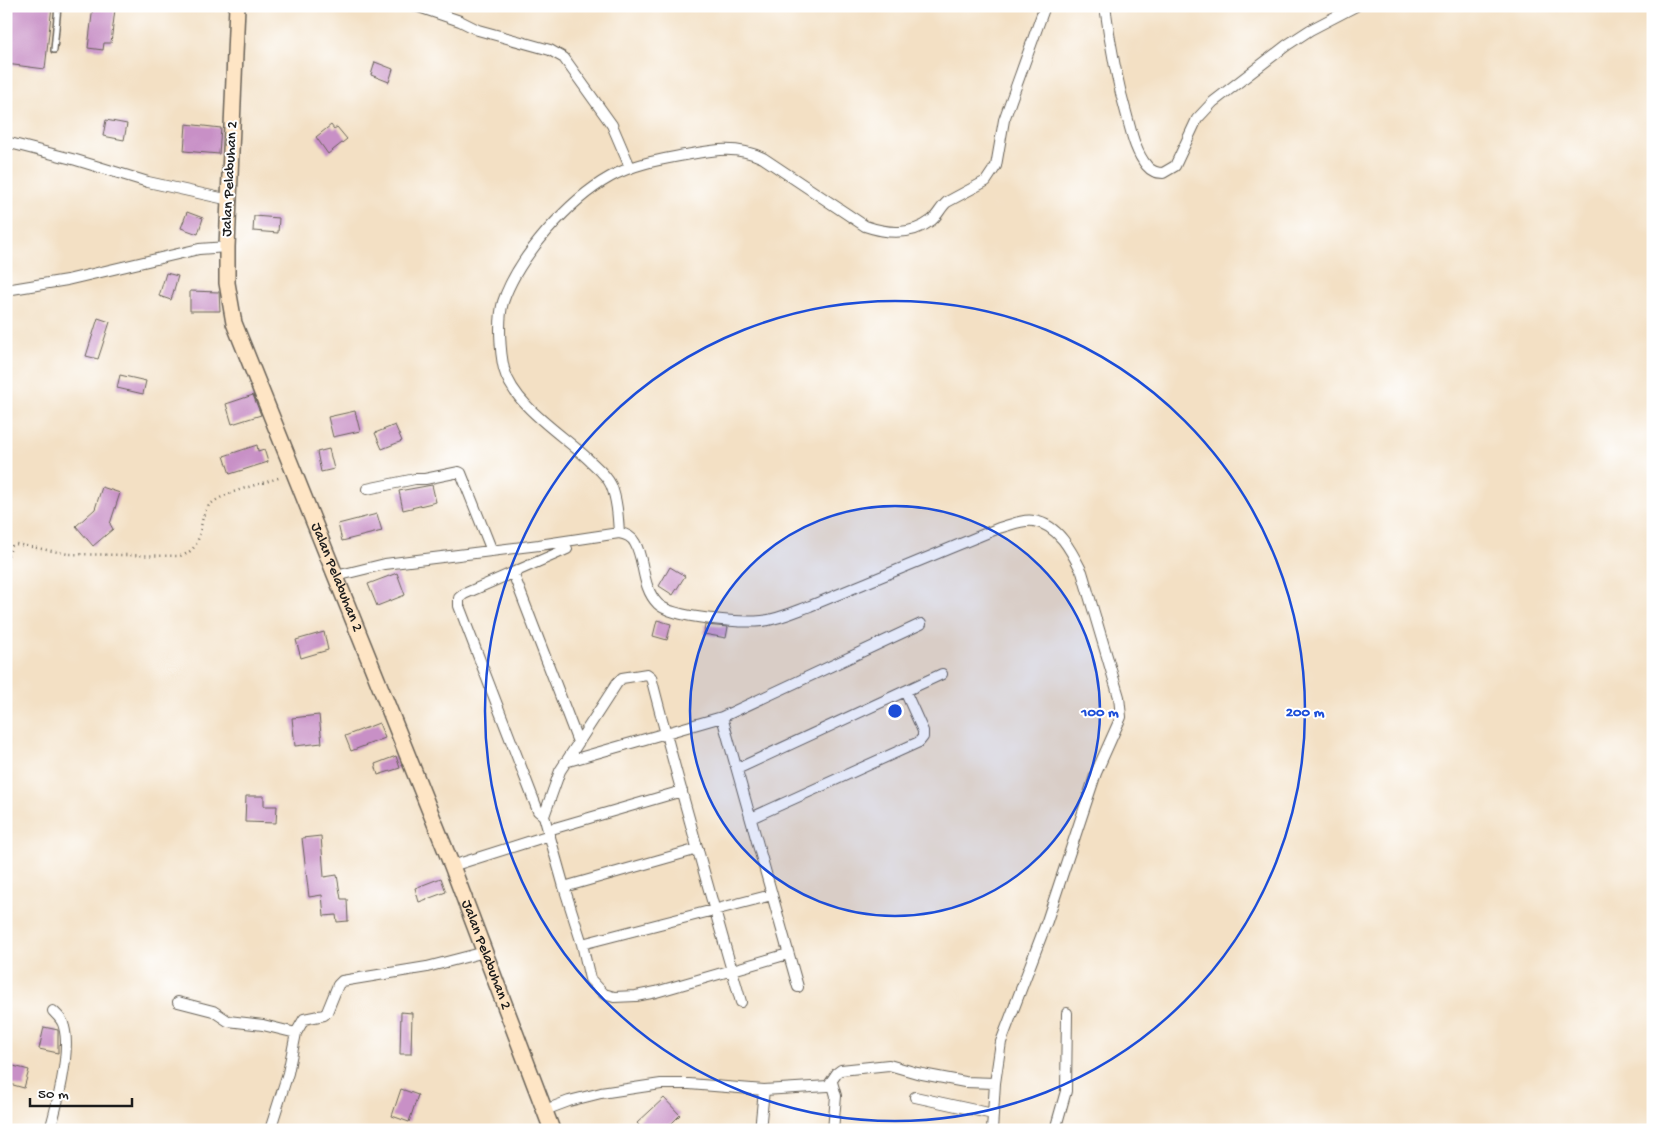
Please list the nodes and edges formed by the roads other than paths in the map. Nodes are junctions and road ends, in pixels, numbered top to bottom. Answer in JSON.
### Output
{"nodes":[{"id":1,"x":58,"y":6,"type":"edge"},
{"id":2,"x":237,"y":6,"type":"edge"},
{"id":3,"x":416,"y":6,"type":"edge"},
{"id":4,"x":1045,"y":6,"type":"edge"},
{"id":5,"x":1105,"y":6,"type":"edge"},
{"id":6,"x":1356,"y":6,"type":"edge"},
{"id":7,"x":54,"y":50,"type":"dead end"},
{"id":8,"x":6,"y":142,"type":"edge"},
{"id":9,"x":630,"y":167,"type":"junction"},
{"id":10,"x":230,"y":200,"type":"junction"},
{"id":11,"x":227,"y":247,"type":"junction"},
{"id":12,"x":6,"y":290,"type":"edge"},
{"id":13,"x":367,"y":489,"type":"dead end"},
{"id":14,"x":619,"y":533,"type":"junction"},
{"id":15,"x":567,"y":550,"type":"dead end"},
{"id":16,"x":492,"y":551,"type":"junction"},
{"id":17,"x":513,"y":573,"type":"junction"},
{"id":18,"x":336,"y":576,"type":"junction"},
{"id":19,"x":921,"y":624,"type":"dead end"},
{"id":20,"x":942,"y":674,"type":"dead end"},
{"id":21,"x":905,"y":691,"type":"junction"},
{"id":22,"x":722,"y":717,"type":"junction"},
{"id":23,"x":665,"y":733,"type":"junction"},
{"id":24,"x":578,"y":742,"type":"junction"},
{"id":25,"x":565,"y":762,"type":"junction"},
{"id":26,"x":737,"y":769,"type":"junction"},
{"id":27,"x":682,"y":791,"type":"junction"},
{"id":28,"x":544,"y":816,"type":"junction"},
{"id":29,"x":751,"y":818,"type":"junction"},
{"id":30,"x":549,"y":832,"type":"junction"},
{"id":31,"x":698,"y":849,"type":"junction"},
{"id":32,"x":452,"y":866,"type":"junction"},
{"id":33,"x":564,"y":887,"type":"junction"},
{"id":34,"x":772,"y":895,"type":"junction"},
{"id":35,"x":715,"y":910,"type":"junction"},
{"id":36,"x":582,"y":944,"type":"junction"},
{"id":37,"x":485,"y":952,"type":"junction"},
{"id":38,"x":788,"y":954,"type":"junction"},
{"id":39,"x":732,"y":971,"type":"junction"},
{"id":40,"x":798,"y":987,"type":"dead end"},
{"id":41,"x":178,"y":1002,"type":"dead end"},
{"id":42,"x":741,"y":1002,"type":"dead end"},
{"id":43,"x":53,"y":1011,"type":"dead end"},
{"id":44,"x":1067,"y":1014,"type":"dead end"},
{"id":45,"x":296,"y":1033,"type":"junction"},
{"id":46,"x":832,"y":1082,"type":"junction"},
{"id":47,"x":995,"y":1083,"type":"junction"},
{"id":48,"x":764,"y":1090,"type":"junction"},
{"id":49,"x":915,"y":1097,"type":"dead end"},
{"id":50,"x":545,"y":1110,"type":"junction"},
{"id":51,"x":993,"y":1114,"type":"junction"},
{"id":52,"x":50,"y":1130,"type":"edge"},
{"id":53,"x":270,"y":1130,"type":"edge"},
{"id":54,"x":552,"y":1130,"type":"edge"},
{"id":55,"x":760,"y":1130,"type":"edge"},
{"id":56,"x":833,"y":1130,"type":"edge"},
{"id":57,"x":992,"y":1130,"type":"edge"},
{"id":58,"x":1055,"y":1130,"type":"edge"}],
"edges":[{"from":1,"to":7,"type":"lane"},
{"from":2,"to":10,"type":"main road","name":"Jalan Pelabuhan 2"},
{"from":3,"to":9,"type":"street"},
{"from":4,"to":9,"type":"street"},
{"from":5,"to":6,"type":"street"},
{"from":8,"to":10,"type":"street"},
{"from":9,"to":14,"type":"street"},
{"from":10,"to":11,"type":"main road","name":"Jalan Pelabuhan 2"},
{"from":11,"to":12,"type":"street"},
{"from":11,"to":18,"type":"main road","name":"Jalan Pelabuhan 2"},
{"from":13,"to":16,"type":"street"},
{"from":14,"to":16,"type":"street"},
{"from":14,"to":47,"type":"street"},
{"from":15,"to":17,"type":"street"},
{"from":16,"to":18,"type":"street"},
{"from":17,"to":24,"type":"street"},
{"from":17,"to":28,"type":"street"},
{"from":18,"to":32,"type":"main road","name":"Jalan Pelabuhan 2"},
{"from":19,"to":22,"type":"street"},
{"from":20,"to":21,"type":"street"},
{"from":21,"to":26,"type":"street"},
{"from":21,"to":29,"type":"street"},
{"from":22,"to":23,"type":"street"},
{"from":22,"to":26,"type":"street"},
{"from":23,"to":24,"type":"street"},
{"from":23,"to":25,"type":"street"},
{"from":23,"to":27,"type":"street"},
{"from":24,"to":25,"type":"street"},
{"from":25,"to":28,"type":"street"},
{"from":26,"to":29,"type":"street"},
{"from":27,"to":30,"type":"street"},
{"from":27,"to":31,"type":"street"},
{"from":28,"to":30,"type":"street"},
{"from":29,"to":34,"type":"street"},
{"from":30,"to":32,"type":"street"},
{"from":30,"to":33,"type":"street"},
{"from":31,"to":33,"type":"street"},
{"from":31,"to":35,"type":"street"},
{"from":32,"to":37,"type":"main road","name":"Jalan Pelabuhan 2"},
{"from":33,"to":36,"type":"street"},
{"from":34,"to":35,"type":"street"},
{"from":34,"to":38,"type":"street"},
{"from":35,"to":36,"type":"street"},
{"from":35,"to":39,"type":"street"},
{"from":36,"to":39,"type":"street"},
{"from":37,"to":45,"type":"street"},
{"from":37,"to":50,"type":"main road","name":"Jalan Pelabuhan 2"},
{"from":38,"to":39,"type":"street"},
{"from":38,"to":40,"type":"street"},
{"from":39,"to":42,"type":"street"},
{"from":41,"to":45,"type":"street"},
{"from":43,"to":52,"type":"street"},
{"from":44,"to":58,"type":"street"},
{"from":45,"to":53,"type":"street"},
{"from":46,"to":47,"type":"street"},
{"from":46,"to":48,"type":"street"},
{"from":46,"to":56,"type":"street"},
{"from":47,"to":51,"type":"street"},
{"from":48,"to":50,"type":"street"},
{"from":48,"to":55,"type":"street"},
{"from":49,"to":51,"type":"street"},
{"from":50,"to":54,"type":"main road","name":"Jalan Pelabuhan 2"},
{"from":51,"to":57,"type":"street"}]}
